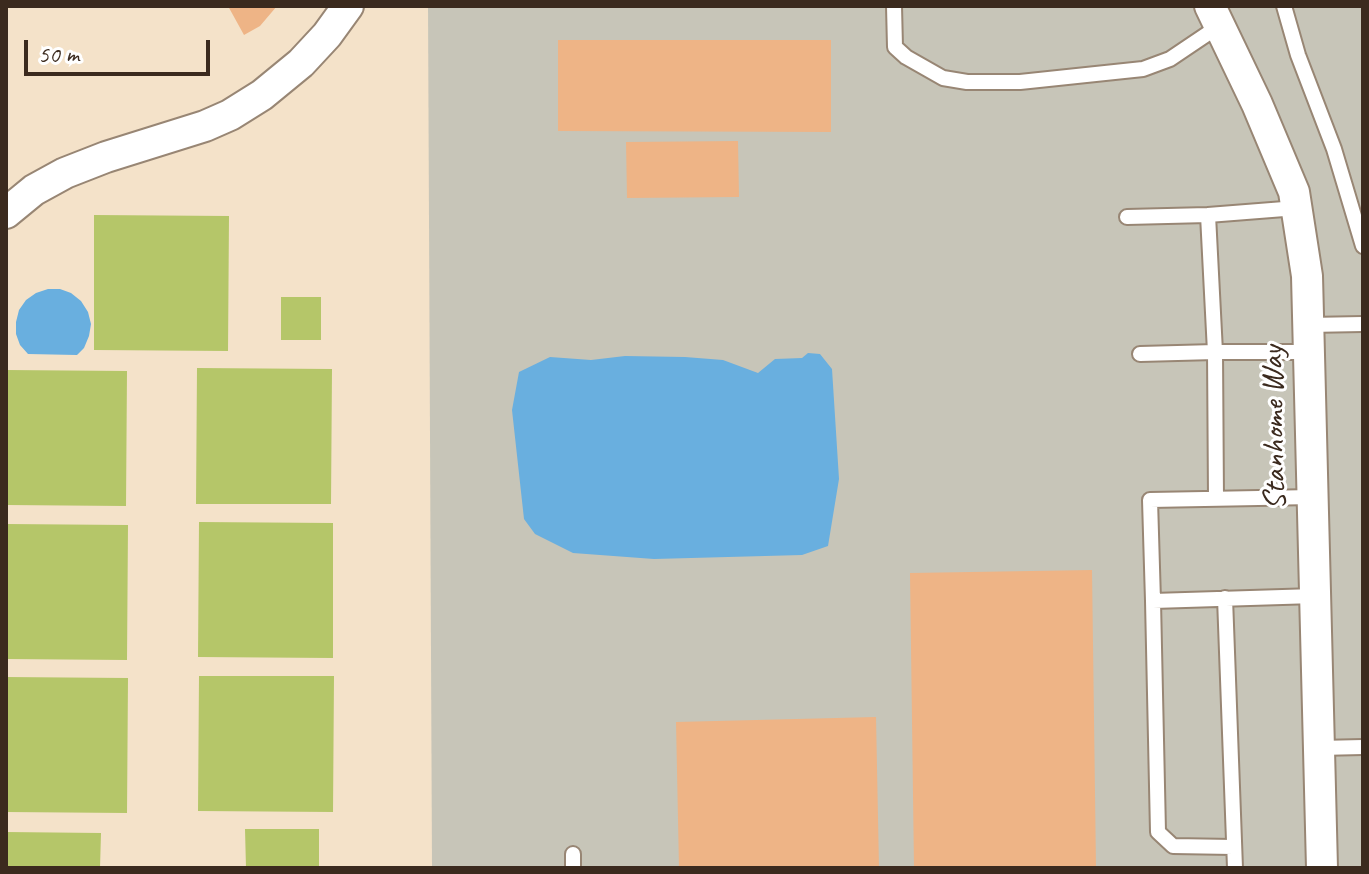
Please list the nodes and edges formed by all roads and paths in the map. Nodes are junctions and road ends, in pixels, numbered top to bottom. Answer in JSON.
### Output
{"nodes":[{"id":1,"x":348,"y":6,"type":"edge"},
{"id":2,"x":894,"y":6,"type":"edge"},
{"id":3,"x":1284,"y":6,"type":"edge"},
{"id":4,"x":1215,"y":16,"type":"edge"},
{"id":5,"x":1297,"y":208,"type":"junction"},
{"id":6,"x":6,"y":213,"type":"edge"},
{"id":7,"x":1208,"y":215,"type":"junction"},
{"id":8,"x":1127,"y":217,"type":"dead end"},
{"id":9,"x":1363,"y":246,"type":"edge"},
{"id":10,"x":1363,"y":324,"type":"edge"},
{"id":11,"x":1309,"y":338,"type":"junction"},
{"id":12,"x":1215,"y":352,"type":"junction"},
{"id":13,"x":1140,"y":354,"type":"dead end"},
{"id":14,"x":1313,"y":497,"type":"junction"},
{"id":15,"x":1216,"y":499,"type":"junction"},
{"id":16,"x":1315,"y":596,"type":"junction"},
{"id":17,"x":1225,"y":598,"type":"junction"},
{"id":18,"x":1153,"y":601,"type":"junction"},
{"id":19,"x":1363,"y":747,"type":"edge"},
{"id":20,"x":1319,"y":748,"type":"junction"},
{"id":21,"x":1233,"y":847,"type":"junction"},
{"id":22,"x":1235,"y":868,"type":"edge"},
{"id":23,"x":1322,"y":868,"type":"edge"}],
"edges":[{"from":1,"to":6,"type":"street"},
{"from":2,"to":4,"type":"lane"},
{"from":3,"to":9,"type":"lane"},
{"from":4,"to":5,"type":"street","name":"Stanhome Way"},
{"from":5,"to":7,"type":"lane"},
{"from":5,"to":11,"type":"street","name":"Stanhome Way"},
{"from":7,"to":8,"type":"lane"},
{"from":7,"to":12,"type":"lane"},
{"from":10,"to":11,"type":"lane"},
{"from":11,"to":12,"type":"lane"},
{"from":11,"to":14,"type":"street","name":"Stanhome Way"},
{"from":12,"to":13,"type":"lane"},
{"from":12,"to":15,"type":"lane"},
{"from":14,"to":15,"type":"lane"},
{"from":14,"to":16,"type":"street","name":"Stanhome Way"},
{"from":15,"to":18,"type":"lane"},
{"from":16,"to":17,"type":"lane"},
{"from":16,"to":20,"type":"street","name":"Stanhome Way"},
{"from":17,"to":18,"type":"lane"},
{"from":17,"to":21,"type":"lane"},
{"from":18,"to":21,"type":"lane"},
{"from":19,"to":20,"type":"lane"},
{"from":20,"to":23,"type":"street","name":"Stanhome Way"},
{"from":21,"to":22,"type":"lane"}]}
